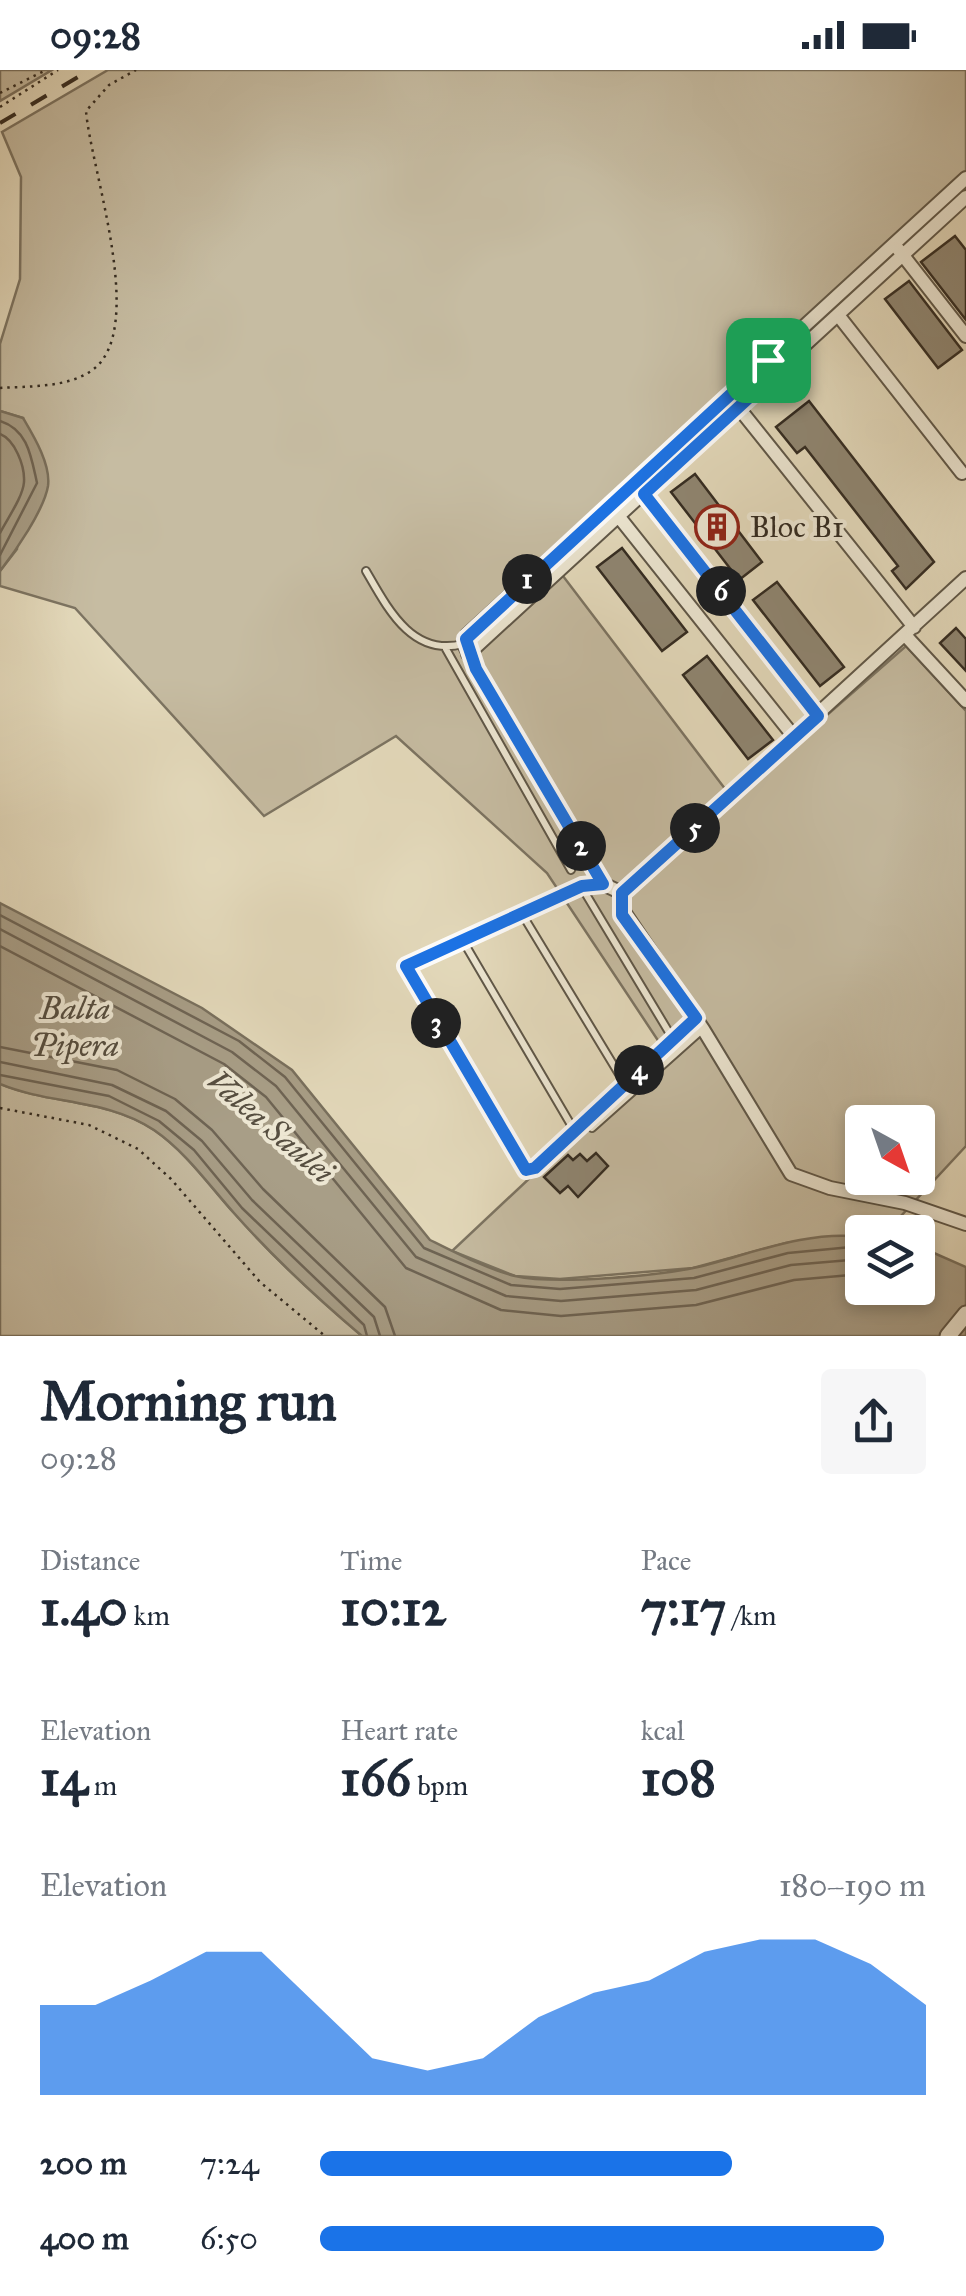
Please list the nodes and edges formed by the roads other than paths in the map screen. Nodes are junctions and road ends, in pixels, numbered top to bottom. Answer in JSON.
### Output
{"nodes":[{"id":1,"x":966,"y":178,"type":"edge"},
{"id":2,"x":966,"y":198,"type":"edge"},
{"id":3,"x":893,"y":244,"type":"junction"},
{"id":4,"x":903,"y":256,"type":"junction"},
{"id":5,"x":838,"y":315,"type":"junction"},
{"id":6,"x":966,"y":336,"type":"edge"},
{"id":7,"x":773,"y":366,"type":"junction"},
{"id":8,"x":734,"y":402,"type":"junction"},
{"id":9,"x":962,"y":473,"type":"dead end"},
{"id":10,"x":644,"y":494,"type":"junction"},
{"id":11,"x":619,"y":517,"type":"junction"},
{"id":12,"x":366,"y":571,"type":"dead end"},
{"id":13,"x":966,"y":578,"type":"edge"},
{"id":14,"x":910,"y":631,"type":"junction"},
{"id":15,"x":446,"y":648,"type":"junction"},
{"id":16,"x":466,"y":649,"type":"junction"},
{"id":17,"x":966,"y":700,"type":"edge"},
{"id":18,"x":818,"y":716,"type":"junction"},
{"id":19,"x":794,"y":738,"type":"junction"},
{"id":20,"x":571,"y":870,"type":"dead end"},
{"id":21,"x":603,"y":884,"type":"junction"},
{"id":22,"x":582,"y":886,"type":"junction"},
{"id":23,"x":622,"y":893,"type":"junction"},
{"id":24,"x":522,"y":914,"type":"junction"},
{"id":25,"x":463,"y":941,"type":"junction"},
{"id":26,"x":699,"y":1024,"type":"junction"},
{"id":27,"x":672,"y":1040,"type":"junction"},
{"id":28,"x":624,"y":1084,"type":"junction"},
{"id":29,"x":592,"y":1128,"type":"dead end"},
{"id":30,"x":574,"y":1130,"type":"junction"},
{"id":31,"x":966,"y":1224,"type":"edge"},
{"id":32,"x":966,"y":1314,"type":"edge"},
{"id":33,"x":948,"y":1336,"type":"edge"}],
"edges":[{"from":1,"to":3,"type":"street"},
{"from":2,"to":4,"type":"street"},
{"from":3,"to":4,"type":"street"},
{"from":3,"to":7,"type":"street"},
{"from":4,"to":5,"type":"street"},
{"from":4,"to":6,"type":"street"},
{"from":5,"to":7,"type":"street"},
{"from":5,"to":9,"type":"street"},
{"from":7,"to":8,"type":"street"},
{"from":8,"to":10,"type":"street"},
{"from":8,"to":14,"type":"street"},
{"from":8,"to":16,"type":"street"},
{"from":10,"to":11,"type":"street"},
{"from":10,"to":18,"type":"street"},
{"from":11,"to":16,"type":"street"},
{"from":11,"to":19,"type":"street"},
{"from":12,"to":15,"type":"lane"},
{"from":13,"to":14,"type":"street"},
{"from":14,"to":17,"type":"street"},
{"from":14,"to":18,"type":"street"},
{"from":15,"to":16,"type":"lane"},
{"from":15,"to":20,"type":"lane"},
{"from":16,"to":21,"type":"street"},
{"from":18,"to":19,"type":"street"},
{"from":19,"to":23,"type":"street"},
{"from":21,"to":22,"type":"lane"},
{"from":21,"to":23,"type":"street"},
{"from":22,"to":24,"type":"lane"},
{"from":22,"to":27,"type":"lane"},
{"from":23,"to":26,"type":"street"},
{"from":24,"to":25,"type":"lane"},
{"from":24,"to":28,"type":"lane"},
{"from":25,"to":30,"type":"lane"},
{"from":25,"to":30,"type":"lane"},
{"from":26,"to":27,"type":"lane"},
{"from":26,"to":29,"type":"lane"},
{"from":26,"to":31,"type":"street"},
{"from":27,"to":28,"type":"lane"},
{"from":28,"to":30,"type":"lane"},
{"from":32,"to":33,"type":"street"}]}
